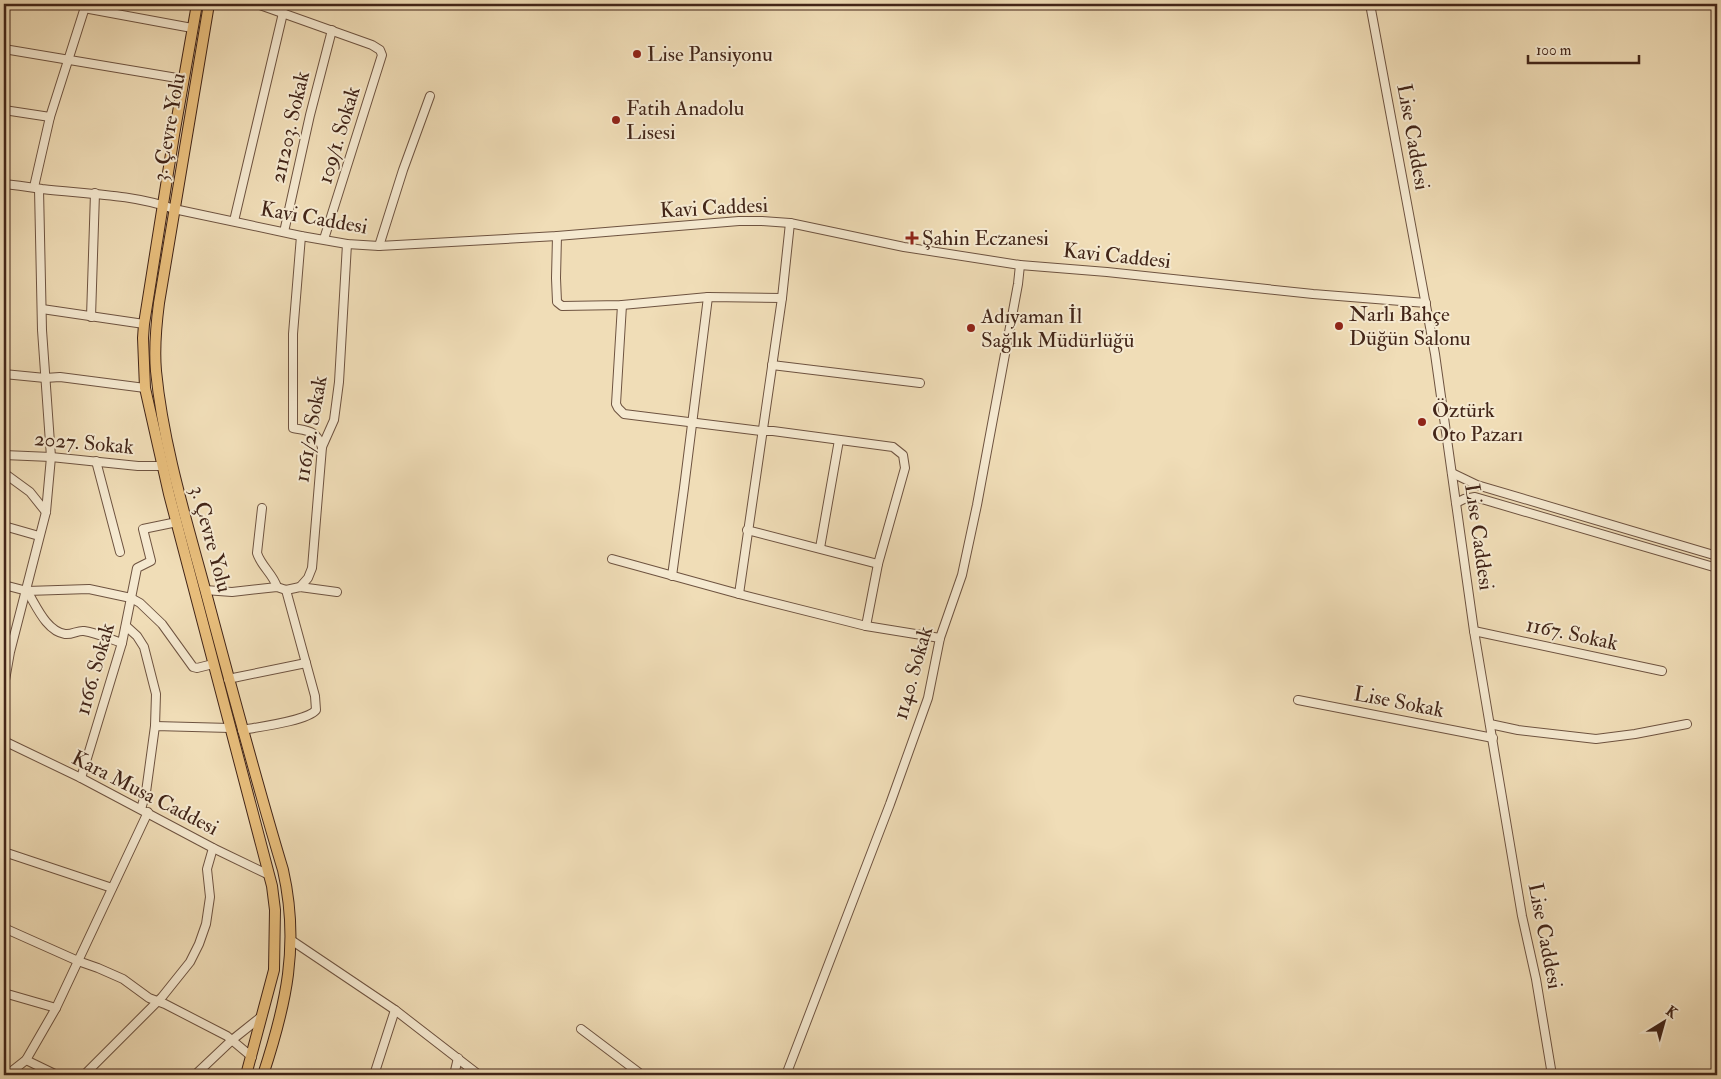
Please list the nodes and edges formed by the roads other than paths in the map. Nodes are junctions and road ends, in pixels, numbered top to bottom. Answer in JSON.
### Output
{"nodes":[{"id":1,"x":197,"y":4,"type":"edge"},
{"id":2,"x":209,"y":4,"type":"edge"},
{"id":3,"x":257,"y":4,"type":"edge"},
{"id":4,"x":1370,"y":4,"type":"edge"},
{"id":5,"x":85,"y":6,"type":"edge"},
{"id":6,"x":281,"y":9,"type":"edge"},
{"id":7,"x":192,"y":28,"type":"junction"},
{"id":8,"x":332,"y":30,"type":"junction"},
{"id":9,"x":4,"y":49,"type":"edge"},
{"id":10,"x":68,"y":61,"type":"junction"},
{"id":11,"x":183,"y":79,"type":"junction"},
{"id":12,"x":430,"y":96,"type":"dead end"},
{"id":13,"x":4,"y":110,"type":"edge"},
{"id":14,"x":50,"y":117,"type":"junction"},
{"id":15,"x":4,"y":184,"type":"edge"},
{"id":16,"x":36,"y":188,"type":"junction"},
{"id":17,"x":95,"y":193,"type":"junction"},
{"id":18,"x":164,"y":205,"type":"junction"},
{"id":19,"x":174,"y":209,"type":"junction"},
{"id":20,"x":234,"y":222,"type":"junction"},
{"id":21,"x":790,"y":224,"type":"junction"},
{"id":22,"x":284,"y":232,"type":"junction"},
{"id":23,"x":301,"y":236,"type":"junction"},
{"id":24,"x":557,"y":236,"type":"junction"},
{"id":25,"x":324,"y":239,"type":"junction"},
{"id":26,"x":347,"y":244,"type":"junction"},
{"id":27,"x":379,"y":246,"type":"junction"},
{"id":28,"x":1020,"y":265,"type":"junction"},
{"id":29,"x":708,"y":297,"type":"junction"},
{"id":30,"x":782,"y":298,"type":"junction"},
{"id":31,"x":1426,"y":303,"type":"junction"},
{"id":32,"x":622,"y":305,"type":"junction"},
{"id":33,"x":42,"y":310,"type":"junction"},
{"id":34,"x":91,"y":317,"type":"junction"},
{"id":35,"x":144,"y":324,"type":"junction"},
{"id":36,"x":772,"y":365,"type":"junction"},
{"id":37,"x":4,"y":374,"type":"edge"},
{"id":38,"x":45,"y":378,"type":"junction"},
{"id":39,"x":920,"y":383,"type":"dead end"},
{"id":40,"x":145,"y":388,"type":"junction"},
{"id":41,"x":692,"y":423,"type":"junction"},
{"id":42,"x":762,"y":431,"type":"junction"},
{"id":43,"x":839,"y":440,"type":"junction"},
{"id":44,"x":322,"y":447,"type":"junction"},
{"id":45,"x":4,"y":455,"type":"edge"},
{"id":46,"x":52,"y":457,"type":"junction"},
{"id":47,"x":96,"y":461,"type":"junction"},
{"id":48,"x":162,"y":466,"type":"junction"},
{"id":49,"x":4,"y":473,"type":"edge"},
{"id":50,"x":1452,"y":473,"type":"junction"},
{"id":51,"x":1456,"y":503,"type":"junction"},
{"id":52,"x":262,"y":508,"type":"dead end"},
{"id":53,"x":46,"y":512,"type":"junction"},
{"id":54,"x":177,"y":522,"type":"junction"},
{"id":55,"x":4,"y":526,"type":"edge"},
{"id":56,"x":747,"y":530,"type":"junction"},
{"id":57,"x":40,"y":536,"type":"junction"},
{"id":58,"x":820,"y":548,"type":"junction"},
{"id":59,"x":120,"y":552,"type":"dead end"},
{"id":60,"x":1717,"y":556,"type":"edge"},
{"id":61,"x":612,"y":559,"type":"dead end"},
{"id":62,"x":878,"y":564,"type":"junction"},
{"id":63,"x":1717,"y":568,"type":"edge"},
{"id":64,"x":672,"y":576,"type":"junction"},
{"id":65,"x":4,"y":585,"type":"edge"},
{"id":66,"x":277,"y":587,"type":"junction"},
{"id":67,"x":300,"y":587,"type":"junction"},
{"id":68,"x":205,"y":590,"type":"junction"},
{"id":69,"x":286,"y":590,"type":"junction"},
{"id":70,"x":26,"y":591,"type":"junction"},
{"id":71,"x":337,"y":592,"type":"dead end"},
{"id":72,"x":739,"y":594,"type":"junction"},
{"id":73,"x":131,"y":598,"type":"junction"},
{"id":74,"x":126,"y":626,"type":"junction"},
{"id":75,"x":866,"y":626,"type":"junction"},
{"id":76,"x":1474,"y":630,"type":"junction"},
{"id":77,"x":940,"y":638,"type":"junction"},
{"id":78,"x":122,"y":643,"type":"junction"},
{"id":79,"x":306,"y":663,"type":"junction"},
{"id":80,"x":213,"y":664,"type":"junction"},
{"id":81,"x":5,"y":668,"type":"edge"},
{"id":82,"x":1662,"y":671,"type":"dead end"},
{"id":83,"x":228,"y":679,"type":"junction"},
{"id":84,"x":4,"y":686,"type":"edge"},
{"id":85,"x":1298,"y":700,"type":"dead end"},
{"id":86,"x":1490,"y":724,"type":"junction"},
{"id":87,"x":1687,"y":724,"type":"dead end"},
{"id":88,"x":155,"y":726,"type":"junction"},
{"id":89,"x":230,"y":728,"type":"junction"},
{"id":90,"x":242,"y":730,"type":"junction"},
{"id":91,"x":1492,"y":738,"type":"junction"},
{"id":92,"x":4,"y":741,"type":"edge"},
{"id":93,"x":81,"y":778,"type":"junction"},
{"id":94,"x":144,"y":811,"type":"junction"},
{"id":95,"x":213,"y":848,"type":"junction"},
{"id":96,"x":4,"y":852,"type":"edge"},
{"id":97,"x":269,"y":875,"type":"junction"},
{"id":98,"x":112,"y":888,"type":"junction"},
{"id":99,"x":4,"y":928,"type":"edge"},
{"id":100,"x":291,"y":940,"type":"junction"},
{"id":101,"x":78,"y":961,"type":"junction"},
{"id":102,"x":4,"y":993,"type":"edge"},
{"id":103,"x":155,"y":1003,"type":"junction"},
{"id":104,"x":56,"y":1008,"type":"junction"},
{"id":105,"x":395,"y":1010,"type":"junction"},
{"id":106,"x":263,"y":1015,"type":"junction"},
{"id":107,"x":581,"y":1029,"type":"dead end"},
{"id":108,"x":232,"y":1040,"type":"junction"},
{"id":109,"x":252,"y":1057,"type":"junction"},
{"id":110,"x":458,"y":1058,"type":"junction"},
{"id":111,"x":26,"y":1060,"type":"junction"},
{"id":112,"x":8,"y":1075,"type":"edge"},
{"id":113,"x":57,"y":1075,"type":"edge"},
{"id":114,"x":84,"y":1075,"type":"edge"},
{"id":115,"x":195,"y":1075,"type":"edge"},
{"id":116,"x":246,"y":1075,"type":"edge"},
{"id":117,"x":263,"y":1075,"type":"edge"},
{"id":118,"x":374,"y":1075,"type":"edge"},
{"id":119,"x":454,"y":1075,"type":"edge"},
{"id":120,"x":479,"y":1075,"type":"edge"},
{"id":121,"x":642,"y":1075,"type":"edge"},
{"id":122,"x":786,"y":1075,"type":"edge"},
{"id":123,"x":1552,"y":1075,"type":"edge"}],
"edges":[{"from":1,"to":7,"type":"main road","name":"3. Çevre Yolu"},
{"from":2,"to":19,"type":"main road","name":"3. Çevre Yolu"},
{"from":3,"to":6,"type":"street"},
{"from":4,"to":31,"type":"street","name":"Lise Caddesi"},
{"from":5,"to":7,"type":"street"},
{"from":5,"to":10,"type":"street"},
{"from":6,"to":8,"type":"street"},
{"from":6,"to":20,"type":"street"},
{"from":7,"to":11,"type":"main road","name":"3. Çevre Yolu"},
{"from":8,"to":22,"type":"street","name":"211203. Sokak"},
{"from":8,"to":25,"type":"street","name":"109/1. Sokak"},
{"from":9,"to":10,"type":"street"},
{"from":10,"to":11,"type":"street"},
{"from":10,"to":14,"type":"street"},
{"from":11,"to":18,"type":"main road","name":"3. Çevre Yolu"},
{"from":12,"to":27,"type":"street"},
{"from":13,"to":14,"type":"street"},
{"from":14,"to":16,"type":"street"},
{"from":15,"to":16,"type":"street","name":"Kavi Caddesi"},
{"from":16,"to":17,"type":"street","name":"Kavi Caddesi"},
{"from":16,"to":33,"type":"street"},
{"from":17,"to":18,"type":"street","name":"Kavi Caddesi"},
{"from":17,"to":34,"type":"street"},
{"from":18,"to":19,"type":"street","name":"Kavi Caddesi"},
{"from":18,"to":35,"type":"main road","name":"3. Çevre Yolu"},
{"from":19,"to":20,"type":"street","name":"Kavi Caddesi"},
{"from":19,"to":68,"type":"main road","name":"3. Çevre Yolu"},
{"from":20,"to":22,"type":"street","name":"Kavi Caddesi"},
{"from":21,"to":24,"type":"street","name":"Kavi Caddesi"},
{"from":21,"to":28,"type":"street","name":"Kavi Caddesi"},
{"from":21,"to":30,"type":"street"},
{"from":22,"to":23,"type":"street","name":"Kavi Caddesi"},
{"from":23,"to":25,"type":"street","name":"Kavi Caddesi"},
{"from":23,"to":44,"type":"street"},
{"from":24,"to":27,"type":"street","name":"Kavi Caddesi"},
{"from":24,"to":32,"type":"street"},
{"from":25,"to":26,"type":"street","name":"Kavi Caddesi"},
{"from":26,"to":27,"type":"street","name":"Kavi Caddesi"},
{"from":26,"to":44,"type":"street","name":"1161/2. Sokak"},
{"from":28,"to":31,"type":"street","name":"Kavi Caddesi"},
{"from":28,"to":77,"type":"street","name":"1140. Sokak"},
{"from":29,"to":30,"type":"street"},
{"from":29,"to":32,"type":"street"},
{"from":29,"to":41,"type":"street"},
{"from":30,"to":36,"type":"street"},
{"from":31,"to":50,"type":"street","name":"Lise Caddesi"},
{"from":32,"to":41,"type":"street"},
{"from":33,"to":34,"type":"street"},
{"from":33,"to":38,"type":"street"},
{"from":34,"to":35,"type":"street"},
{"from":35,"to":40,"type":"main road","name":"3. Çevre Yolu"},
{"from":36,"to":39,"type":"street"},
{"from":36,"to":42,"type":"street"},
{"from":37,"to":38,"type":"street"},
{"from":38,"to":40,"type":"street"},
{"from":38,"to":46,"type":"street"},
{"from":40,"to":48,"type":"main road","name":"3. Çevre Yolu"},
{"from":41,"to":42,"type":"street"},
{"from":41,"to":64,"type":"street"},
{"from":42,"to":43,"type":"street"},
{"from":42,"to":56,"type":"street"},
{"from":43,"to":58,"type":"street"},
{"from":43,"to":62,"type":"street"},
{"from":44,"to":67,"type":"street","name":"1161/2. Sokak"},
{"from":45,"to":46,"type":"street","name":"2027. Sokak"},
{"from":46,"to":47,"type":"street","name":"2027. Sokak"},
{"from":46,"to":53,"type":"street"},
{"from":47,"to":48,"type":"street","name":"2027. Sokak"},
{"from":47,"to":59,"type":"street"},
{"from":48,"to":54,"type":"main road","name":"3. Çevre Yolu"},
{"from":49,"to":53,"type":"street"},
{"from":50,"to":51,"type":"street","name":"Lise Caddesi"},
{"from":50,"to":60,"type":"street"},
{"from":51,"to":63,"type":"street"},
{"from":51,"to":76,"type":"street","name":"Lise Caddesi"},
{"from":52,"to":66,"type":"street"},
{"from":53,"to":57,"type":"street"},
{"from":54,"to":73,"type":"street","name":"1166. Sokak"},
{"from":54,"to":80,"type":"main road","name":"3. Çevre Yolu"},
{"from":55,"to":57,"type":"street"},
{"from":56,"to":58,"type":"street"},
{"from":56,"to":72,"type":"street"},
{"from":57,"to":70,"type":"street"},
{"from":58,"to":62,"type":"street"},
{"from":61,"to":64,"type":"street"},
{"from":62,"to":75,"type":"street"},
{"from":64,"to":72,"type":"street"},
{"from":65,"to":70,"type":"street"},
{"from":66,"to":68,"type":"street"},
{"from":66,"to":69,"type":"street"},
{"from":67,"to":69,"type":"street"},
{"from":67,"to":71,"type":"street"},
{"from":68,"to":83,"type":"main road","name":"3. Çevre Yolu"},
{"from":69,"to":79,"type":"street"},
{"from":70,"to":73,"type":"street"},
{"from":70,"to":78,"type":"street"},
{"from":70,"to":81,"type":"street"},
{"from":72,"to":75,"type":"street"},
{"from":73,"to":74,"type":"street","name":"1166. Sokak"},
{"from":73,"to":80,"type":"street"},
{"from":74,"to":78,"type":"street","name":"1166. Sokak"},
{"from":74,"to":88,"type":"street"},
{"from":75,"to":77,"type":"street"},
{"from":76,"to":82,"type":"street","name":"1167. Sokak"},
{"from":76,"to":86,"type":"street","name":"Lise Caddesi"},
{"from":77,"to":122,"type":"street","name":"1140. Sokak"},
{"from":78,"to":93,"type":"street","name":"1166. Sokak"},
{"from":79,"to":83,"type":"street"},
{"from":79,"to":90,"type":"street"},
{"from":80,"to":89,"type":"main road","name":"3. Çevre Yolu"},
{"from":81,"to":84,"type":"street"},
{"from":83,"to":90,"type":"main road","name":"3. Çevre Yolu"},
{"from":85,"to":91,"type":"street","name":"Lise Sokak"},
{"from":86,"to":87,"type":"street"},
{"from":86,"to":91,"type":"street","name":"Lise Caddesi"},
{"from":88,"to":89,"type":"street"},
{"from":88,"to":94,"type":"street"},
{"from":89,"to":97,"type":"main road","name":"3. Çevre Yolu"},
{"from":90,"to":100,"type":"main road","name":"3. Çevre Yolu"},
{"from":91,"to":123,"type":"street","name":"Lise Caddesi"},
{"from":92,"to":93,"type":"street","name":"Kara Musa Caddesi"},
{"from":93,"to":94,"type":"street","name":"Kara Musa Caddesi"},
{"from":94,"to":95,"type":"street","name":"Kara Musa Caddesi"},
{"from":94,"to":98,"type":"street"},
{"from":95,"to":97,"type":"street","name":"Kara Musa Caddesi"},
{"from":95,"to":103,"type":"street"},
{"from":96,"to":98,"type":"street"},
{"from":97,"to":106,"type":"main road","name":"3. Çevre Yolu"},
{"from":98,"to":101,"type":"street"},
{"from":99,"to":101,"type":"street"},
{"from":100,"to":105,"type":"street"},
{"from":100,"to":117,"type":"main road","name":"3. Çevre Yolu"},
{"from":101,"to":103,"type":"street"},
{"from":101,"to":104,"type":"street"},
{"from":102,"to":104,"type":"street"},
{"from":103,"to":108,"type":"street"},
{"from":103,"to":114,"type":"street"},
{"from":104,"to":111,"type":"street"},
{"from":105,"to":110,"type":"street"},
{"from":105,"to":118,"type":"street"},
{"from":106,"to":108,"type":"street"},
{"from":106,"to":109,"type":"main road","name":"3. Çevre Yolu"},
{"from":107,"to":121,"type":"street"},
{"from":108,"to":109,"type":"street"},
{"from":108,"to":115,"type":"street"},
{"from":109,"to":116,"type":"main road","name":"3. Çevre Yolu"},
{"from":110,"to":119,"type":"street"},
{"from":110,"to":120,"type":"street"},
{"from":111,"to":112,"type":"street"},
{"from":111,"to":113,"type":"street"}]}
